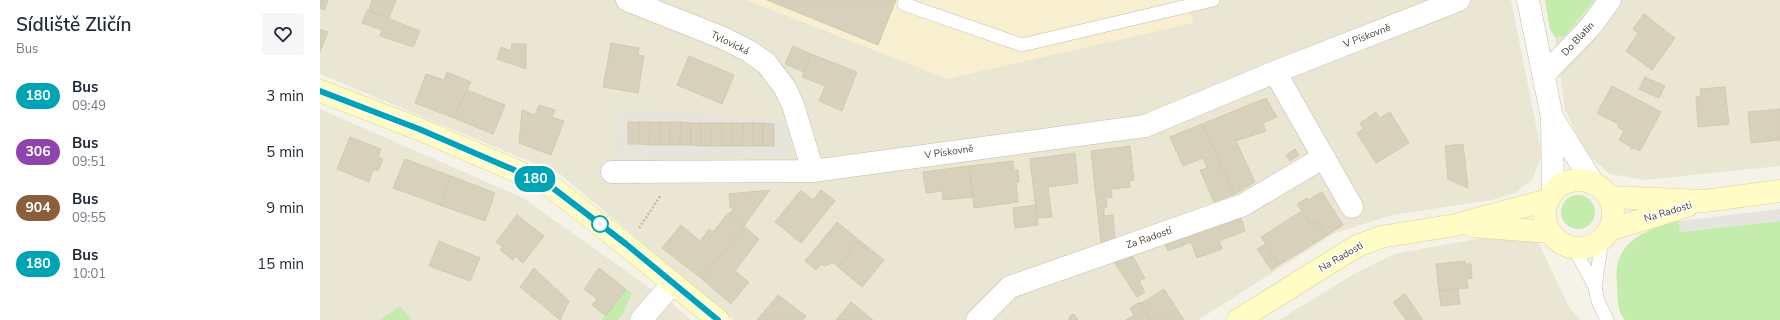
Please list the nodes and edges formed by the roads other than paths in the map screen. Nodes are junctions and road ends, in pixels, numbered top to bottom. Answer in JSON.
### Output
{"nodes":[{"id":1,"x":627,"y":0,"type":"edge"},
{"id":2,"x":1213,"y":0,"type":"edge"},
{"id":3,"x":1459,"y":0,"type":"edge"},
{"id":4,"x":1528,"y":0,"type":"edge"},
{"id":5,"x":1610,"y":0,"type":"edge"},
{"id":6,"x":904,"y":4,"type":"dead end"},
{"id":7,"x":1275,"y":72,"type":"junction"},
{"id":8,"x":1544,"y":75,"type":"junction"},
{"id":9,"x":320,"y":91,"type":"edge"},
{"id":10,"x":1552,"y":117,"type":"junction"},
{"id":11,"x":1324,"y":157,"type":"junction"},
{"id":12,"x":813,"y":171,"type":"junction"},
{"id":13,"x":612,"y":172,"type":"dead end"},
{"id":14,"x":1601,"y":190,"type":"junction"},
{"id":15,"x":1780,"y":191,"type":"edge"},
{"id":16,"x":1550,"y":196,"type":"junction"},
{"id":17,"x":1704,"y":201,"type":"junction"},
{"id":18,"x":1352,"y":207,"type":"dead end"},
{"id":19,"x":1455,"y":225,"type":"junction"},
{"id":20,"x":1550,"y":232,"type":"junction"},
{"id":21,"x":1606,"y":234,"type":"junction"},
{"id":22,"x":1574,"y":248,"type":"junction"},
{"id":23,"x":673,"y":282,"type":"junction"},
{"id":24,"x":1595,"y":288,"type":"junction"},
{"id":25,"x":641,"y":320,"type":"edge"},
{"id":26,"x":718,"y":320,"type":"edge"},
{"id":27,"x":977,"y":320,"type":"edge"},
{"id":28,"x":1238,"y":320,"type":"edge"},
{"id":29,"x":1607,"y":320,"type":"edge"}],
"edges":[{"from":1,"to":12,"type":"street","name":"Tylovická"},
{"from":2,"to":6,"type":"lane"},
{"from":3,"to":7,"type":"street","name":"V Pískovně"},
{"from":4,"to":8,"type":"street"},
{"from":5,"to":8,"type":"street","name":"Do Blatin"},
{"from":7,"to":11,"type":"street"},
{"from":7,"to":12,"type":"street","name":"V Pískovně"},
{"from":8,"to":10,"type":"street"},
{"from":9,"to":23,"type":"main road"},
{"from":10,"to":14,"type":"street"},
{"from":10,"to":16,"type":"street"},
{"from":11,"to":18,"type":"street"},
{"from":11,"to":27,"type":"street","name":"Za Radostí"},
{"from":12,"to":13,"type":"street","name":"V Pískovně"},
{"from":14,"to":16,"type":"main road","name":"Na Radosti"},
{"from":14,"to":17,"type":"main road","name":"Na Radosti"},
{"from":14,"to":21,"type":"main road"},
{"from":15,"to":17,"type":"main road","name":"Na Radosti"},
{"from":16,"to":19,"type":"main road","name":"Na Radosti"},
{"from":16,"to":20,"type":"main road"},
{"from":17,"to":21,"type":"main road","name":"Na Radosti"},
{"from":19,"to":20,"type":"main road","name":"Na Radosti"},
{"from":19,"to":28,"type":"main road","name":"Na Radosti"},
{"from":20,"to":22,"type":"main road"},
{"from":21,"to":22,"type":"main road","name":"Na Radosti"},
{"from":21,"to":24,"type":"lane"},
{"from":22,"to":24,"type":"lane"},
{"from":23,"to":25,"type":"street"},
{"from":23,"to":26,"type":"main road"},
{"from":24,"to":29,"type":"lane"}]}
